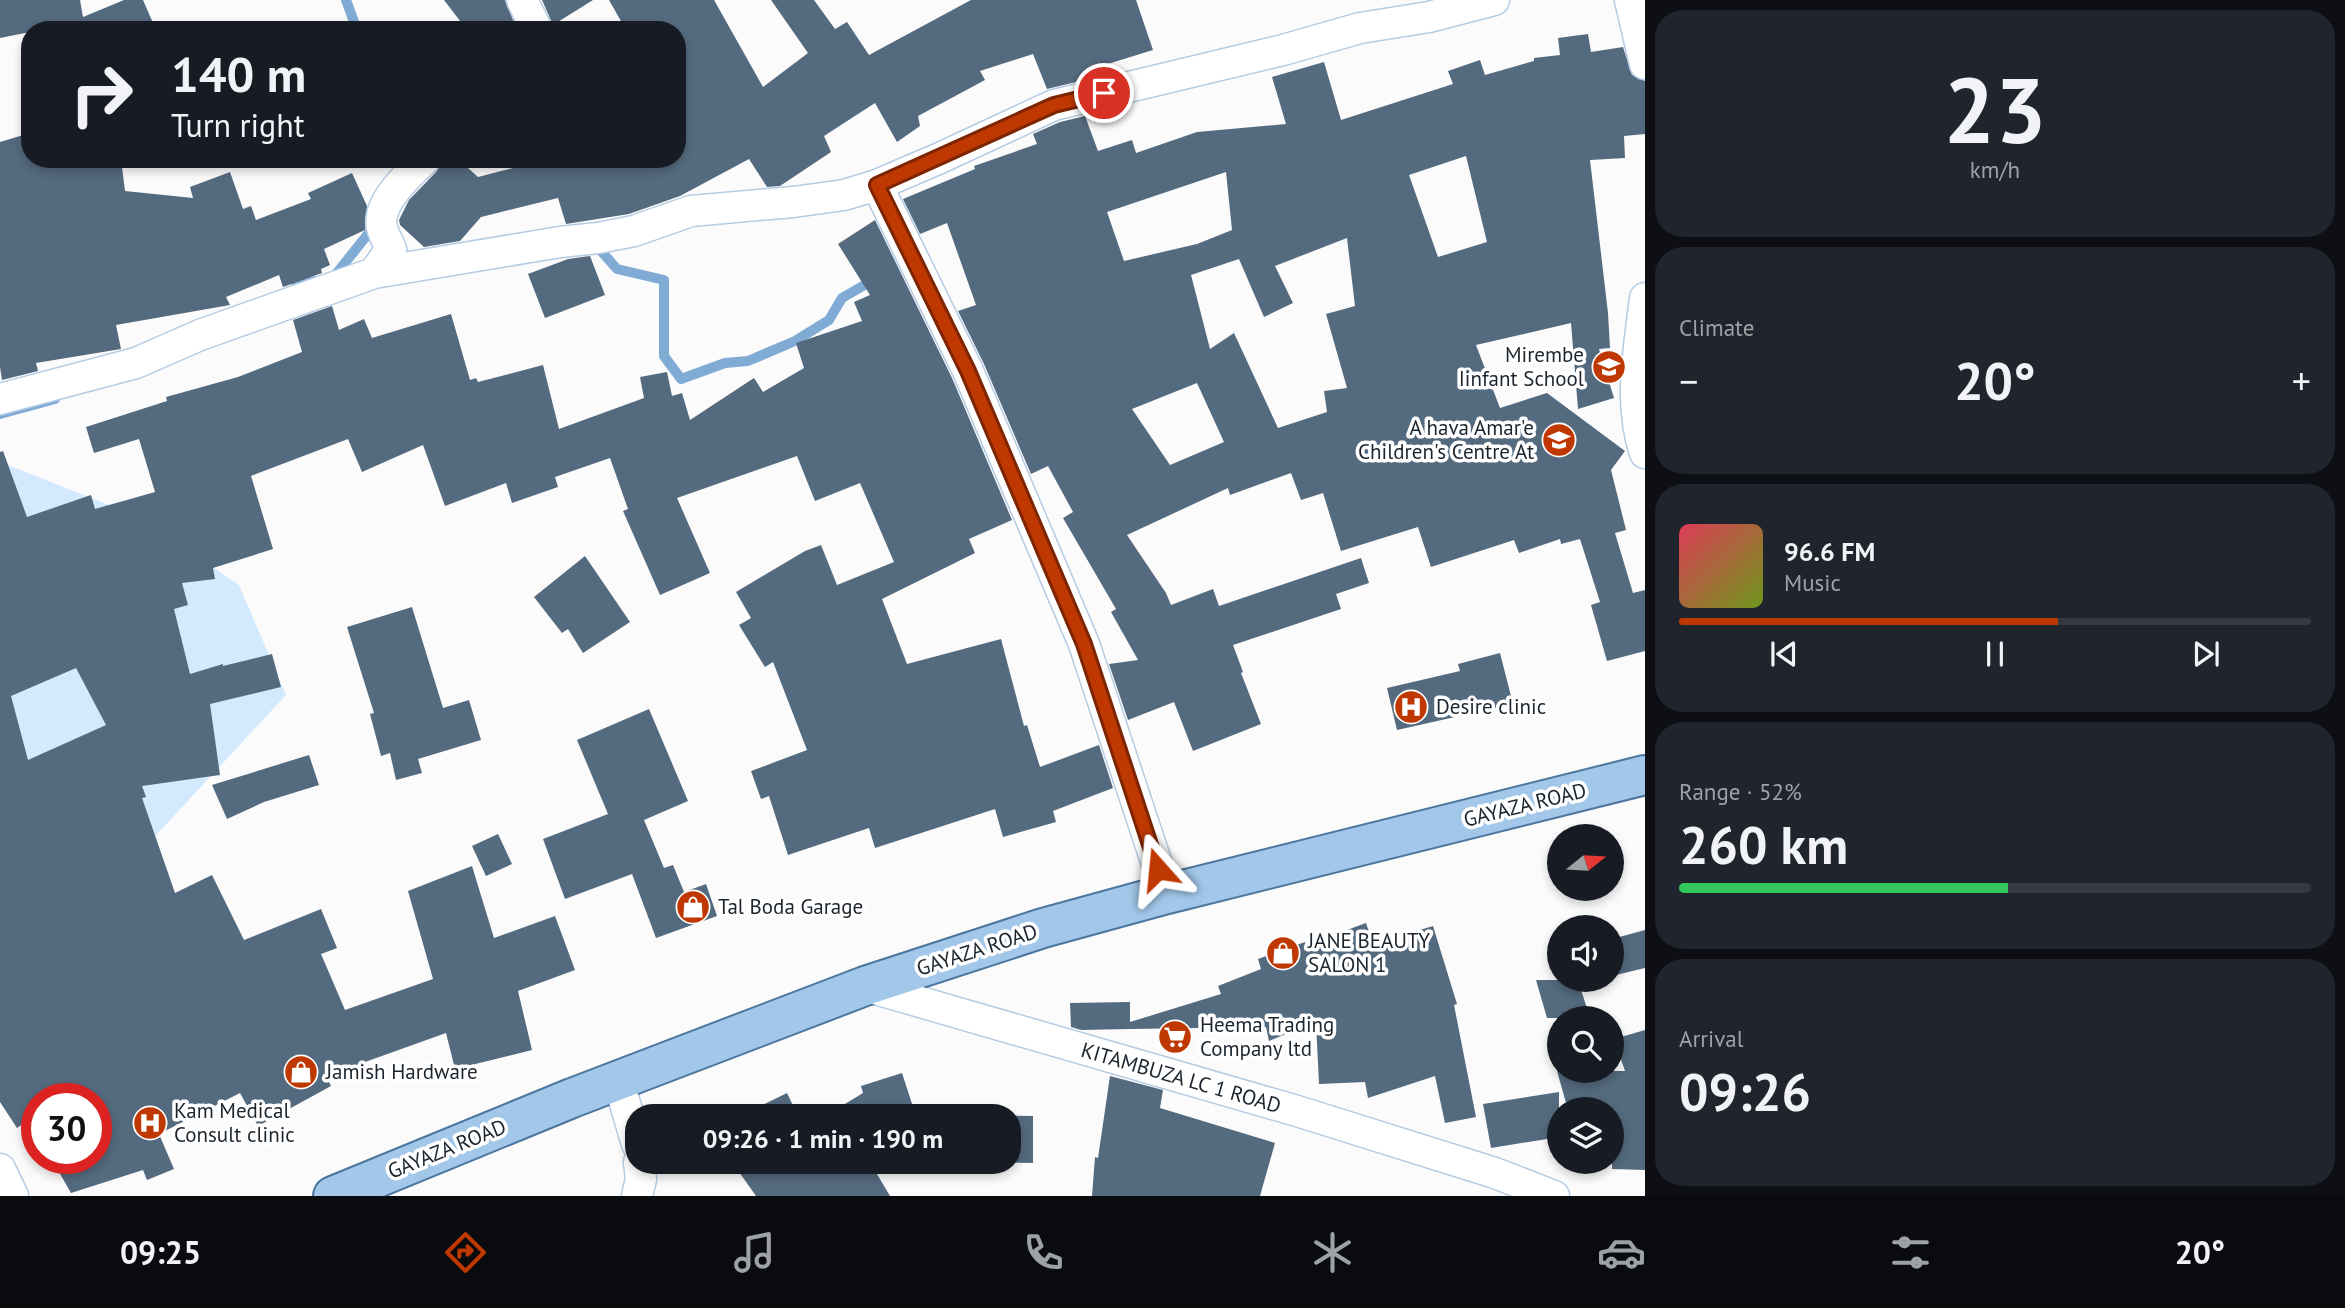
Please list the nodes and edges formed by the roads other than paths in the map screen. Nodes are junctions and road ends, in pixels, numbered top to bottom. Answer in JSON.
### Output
{"nodes":[{"id":1,"x":522,"y":0,"type":"edge"},
{"id":2,"x":1494,"y":0,"type":"edge"},
{"id":3,"x":1630,"y":0,"type":"edge"},
{"id":4,"x":532,"y":21,"type":"edge"},
{"id":5,"x":1645,"y":64,"type":"edge"},
{"id":6,"x":416,"y":168,"type":"edge"},
{"id":7,"x":877,"y":185,"type":"junction"},
{"id":8,"x":374,"y":273,"type":"junction"},
{"id":9,"x":1645,"y":298,"type":"edge"},
{"id":10,"x":0,"y":399,"type":"edge"},
{"id":11,"x":1645,"y":453,"type":"edge"},
{"id":12,"x":1645,"y":775,"type":"edge"},
{"id":13,"x":1167,"y":894,"type":"junction"},
{"id":14,"x":865,"y":986,"type":"junction"},
{"id":15,"x":618,"y":1080,"type":"junction"},
{"id":16,"x":625,"y":1104,"type":"edge"},
{"id":17,"x":0,"y":1169,"type":"edge"},
{"id":18,"x":640,"y":1174,"type":"edge"},
{"id":19,"x":1499,"y":1184,"type":"edge"},
{"id":20,"x":13,"y":1196,"type":"edge"},
{"id":21,"x":333,"y":1196,"type":"edge"},
{"id":22,"x":637,"y":1196,"type":"edge"},
{"id":23,"x":1554,"y":1196,"type":"edge"}],
"edges":[{"from":1,"to":4,"type":"street"},
{"from":2,"to":7,"type":"street"},
{"from":3,"to":5,"type":"street"},
{"from":6,"to":8,"type":"street"},
{"from":7,"to":8,"type":"street"},
{"from":7,"to":13,"type":"street"},
{"from":8,"to":10,"type":"street"},
{"from":9,"to":11,"type":"street"},
{"from":12,"to":13,"type":"main road","name":"GAYAZA ROAD"},
{"from":13,"to":14,"type":"main road","name":"GAYAZA ROAD"},
{"from":14,"to":15,"type":"main road","name":"GAYAZA ROAD"},
{"from":14,"to":19,"type":"street","name":"KITAMBUZA LC 1 ROAD"},
{"from":15,"to":16,"type":"street"},
{"from":15,"to":21,"type":"main road","name":"GAYAZA ROAD"},
{"from":17,"to":20,"type":"street"},
{"from":18,"to":22,"type":"street"},
{"from":19,"to":23,"type":"street","name":"KITAMBUZA LC 1 ROAD"}]}
